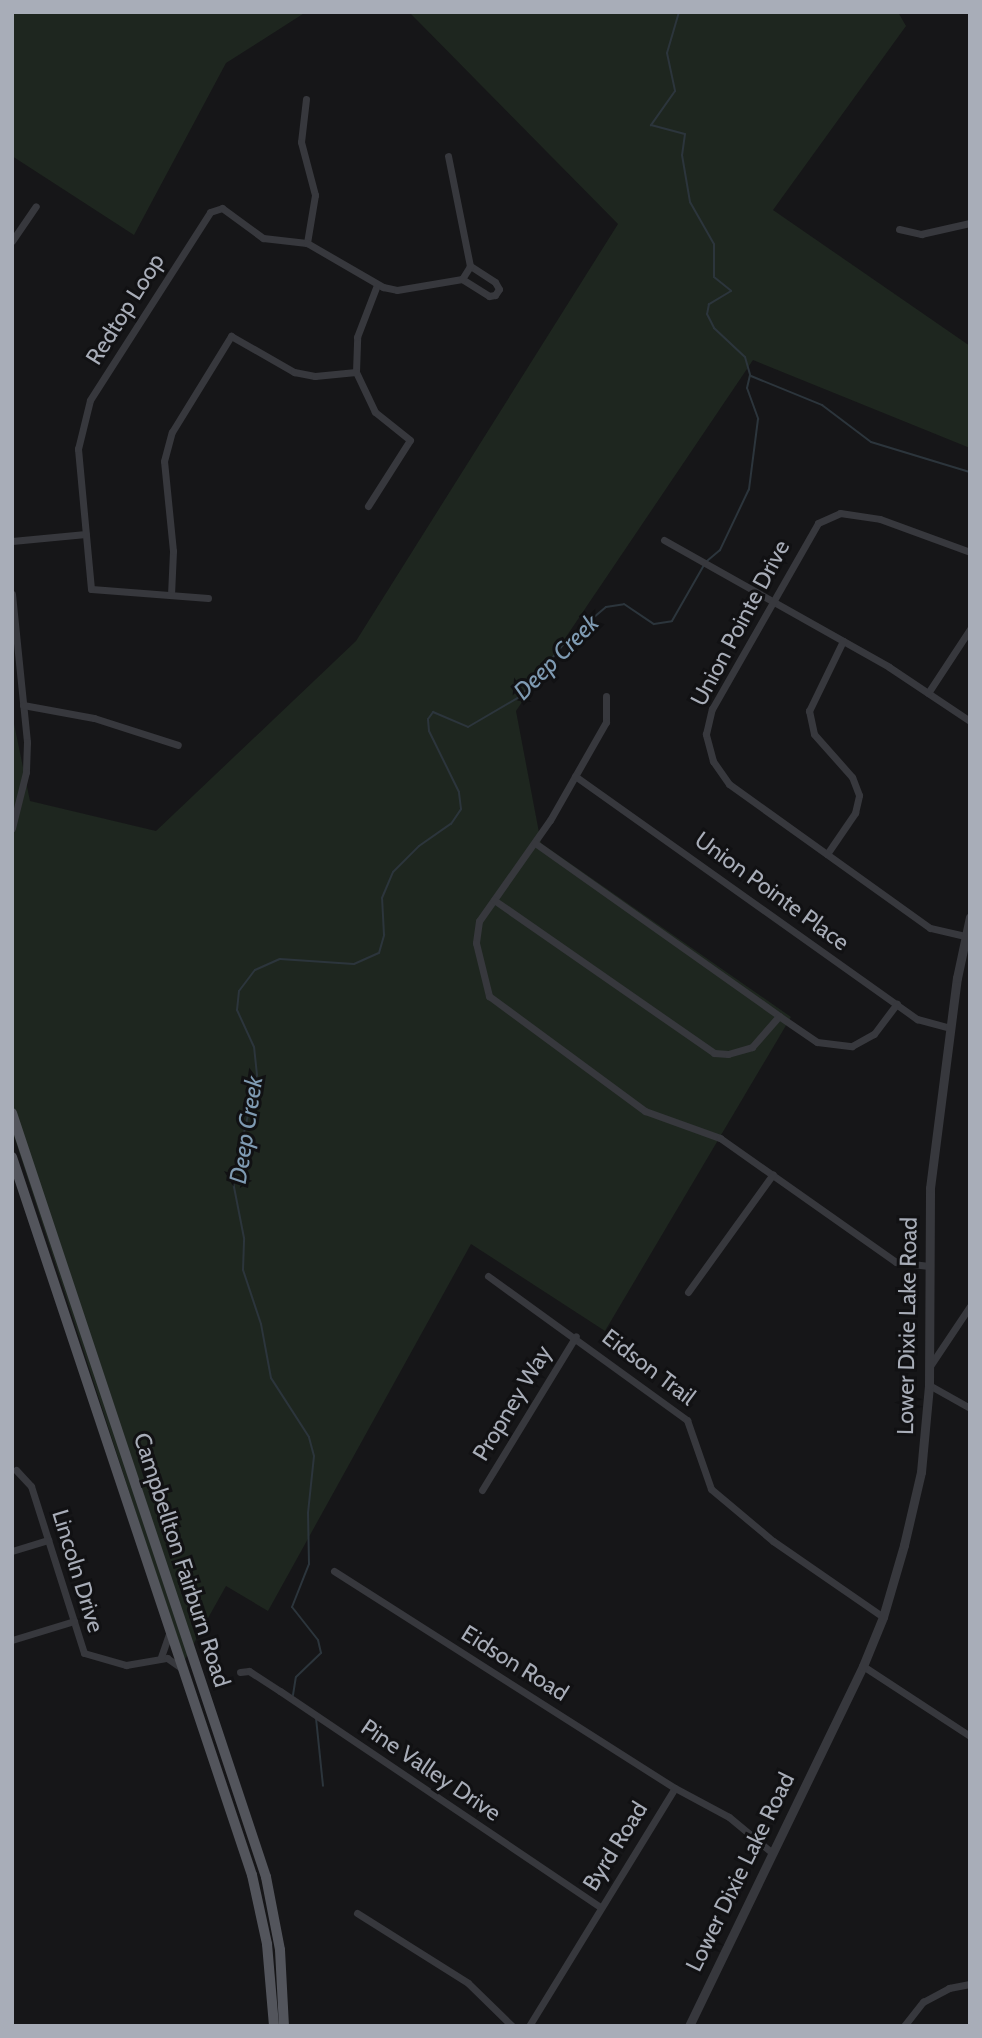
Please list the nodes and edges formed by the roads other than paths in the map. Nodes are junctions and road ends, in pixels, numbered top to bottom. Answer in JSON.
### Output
{"nodes":[{"id":1,"x":306,"y":99,"type":"dead end"},
{"id":2,"x":448,"y":156,"type":"dead end"},
{"id":3,"x":36,"y":206,"type":"dead end"},
{"id":4,"x":970,"y":223,"type":"edge"},
{"id":5,"x":899,"y":229,"type":"dead end"},
{"id":6,"x":12,"y":241,"type":"edge"},
{"id":7,"x":307,"y":243,"type":"junction"},
{"id":8,"x":470,"y":266,"type":"junction"},
{"id":9,"x":462,"y":279,"type":"junction"},
{"id":10,"x":377,"y":285,"type":"junction"},
{"id":11,"x":356,"y":372,"type":"junction"},
{"id":12,"x":368,"y":506,"type":"dead end"},
{"id":13,"x":86,"y":534,"type":"junction"},
{"id":14,"x":664,"y":540,"type":"dead end"},
{"id":15,"x":12,"y":541,"type":"edge"},
{"id":16,"x":970,"y":552,"type":"edge"},
{"id":17,"x":12,"y":594,"type":"edge"},
{"id":18,"x":171,"y":595,"type":"junction"},
{"id":19,"x":208,"y":598,"type":"dead end"},
{"id":20,"x":771,"y":600,"type":"junction"},
{"id":21,"x":970,"y":629,"type":"edge"},
{"id":22,"x":843,"y":641,"type":"junction"},
{"id":23,"x":928,"y":693,"type":"junction"},
{"id":24,"x":606,"y":696,"type":"dead end"},
{"id":25,"x":23,"y":705,"type":"junction"},
{"id":26,"x":970,"y":721,"type":"edge"},
{"id":27,"x":178,"y":745,"type":"dead end"},
{"id":28,"x":575,"y":776,"type":"junction"},
{"id":29,"x":12,"y":828,"type":"edge"},
{"id":30,"x":536,"y":843,"type":"junction"},
{"id":31,"x":827,"y":854,"type":"junction"},
{"id":32,"x":494,"y":900,"type":"junction"},
{"id":33,"x":970,"y":917,"type":"edge"},
{"id":34,"x":965,"y":936,"type":"junction"},
{"id":35,"x":897,"y":1004,"type":"junction"},
{"id":36,"x":779,"y":1016,"type":"junction"},
{"id":37,"x":951,"y":1028,"type":"junction"},
{"id":38,"x":12,"y":1113,"type":"edge"},
{"id":39,"x":12,"y":1157,"type":"edge"},
{"id":40,"x":773,"y":1174,"type":"junction"},
{"id":41,"x":929,"y":1266,"type":"junction"},
{"id":42,"x":488,"y":1276,"type":"dead end"},
{"id":43,"x":688,"y":1292,"type":"dead end"},
{"id":44,"x":970,"y":1306,"type":"edge"},
{"id":45,"x":576,"y":1336,"type":"junction"},
{"id":46,"x":930,"y":1366,"type":"junction"},
{"id":47,"x":929,"y":1385,"type":"junction"},
{"id":48,"x":970,"y":1408,"type":"edge"},
{"id":49,"x":16,"y":1470,"type":"dead end"},
{"id":50,"x":481,"y":1490,"type":"dead end"},
{"id":51,"x":48,"y":1540,"type":"junction"},
{"id":52,"x":12,"y":1551,"type":"edge"},
{"id":53,"x":334,"y":1571,"type":"dead end"},
{"id":54,"x":883,"y":1617,"type":"junction"},
{"id":55,"x":74,"y":1621,"type":"junction"},
{"id":56,"x":170,"y":1630,"type":"junction"},
{"id":57,"x":12,"y":1640,"type":"edge"},
{"id":58,"x":161,"y":1657,"type":"junction"},
{"id":59,"x":863,"y":1666,"type":"junction"},
{"id":60,"x":183,"y":1670,"type":"junction"},
{"id":61,"x":240,"y":1672,"type":"dead end"},
{"id":62,"x":970,"y":1737,"type":"edge"},
{"id":63,"x":675,"y":1788,"type":"junction"},
{"id":64,"x":770,"y":1851,"type":"junction"},
{"id":65,"x":600,"y":1907,"type":"junction"},
{"id":66,"x":357,"y":1913,"type":"dead end"},
{"id":67,"x":970,"y":1984,"type":"edge"},
{"id":68,"x":274,"y":2026,"type":"edge"},
{"id":69,"x":284,"y":2026,"type":"edge"},
{"id":70,"x":512,"y":2026,"type":"edge"},
{"id":71,"x":529,"y":2026,"type":"edge"},
{"id":72,"x":690,"y":2026,"type":"edge"},
{"id":73,"x":904,"y":2026,"type":"edge"}],
"edges":[{"from":1,"to":7,"type":"street"},
{"from":2,"to":8,"type":"street"},
{"from":3,"to":6,"type":"street"},
{"from":4,"to":5,"type":"street"},
{"from":7,"to":10,"type":"street","name":"Redtop Loop"},
{"from":7,"to":13,"type":"street","name":"Redtop Loop"},
{"from":8,"to":9,"type":"street"},
{"from":8,"to":9,"type":"street"},
{"from":9,"to":10,"type":"street","name":"Redtop Loop"},
{"from":10,"to":11,"type":"street"},
{"from":11,"to":12,"type":"street"},
{"from":11,"to":18,"type":"street"},
{"from":13,"to":15,"type":"street"},
{"from":13,"to":18,"type":"street","name":"Redtop Loop"},
{"from":14,"to":20,"type":"street"},
{"from":16,"to":20,"type":"street","name":"Union Pointe Drive"},
{"from":17,"to":25,"type":"street"},
{"from":18,"to":19,"type":"street","name":"Redtop Loop"},
{"from":20,"to":22,"type":"street"},
{"from":20,"to":31,"type":"street","name":"Union Pointe Drive"},
{"from":21,"to":23,"type":"street"},
{"from":22,"to":23,"type":"street"},
{"from":22,"to":31,"type":"street"},
{"from":23,"to":26,"type":"street"},
{"from":24,"to":28,"type":"street"},
{"from":25,"to":27,"type":"street"},
{"from":25,"to":29,"type":"street"},
{"from":28,"to":30,"type":"street"},
{"from":28,"to":35,"type":"street","name":"Union Pointe Place"},
{"from":30,"to":32,"type":"street"},
{"from":30,"to":36,"type":"street"},
{"from":31,"to":34,"type":"street","name":"Union Pointe Drive"},
{"from":32,"to":36,"type":"street"},
{"from":32,"to":40,"type":"street"},
{"from":33,"to":34,"type":"street","name":"Lower Dixie Lake Road"},
{"from":34,"to":37,"type":"street","name":"Lower Dixie Lake Road"},
{"from":35,"to":36,"type":"street"},
{"from":35,"to":37,"type":"street","name":"Union Pointe Place"},
{"from":37,"to":41,"type":"street","name":"Lower Dixie Lake Road"},
{"from":38,"to":69,"type":"main road","name":"Campbellton Fairburn Road"},
{"from":39,"to":56,"type":"main road","name":"Campbellton Fairburn Road"},
{"from":40,"to":41,"type":"street"},
{"from":40,"to":43,"type":"street"},
{"from":41,"to":46,"type":"street","name":"Lower Dixie Lake Road"},
{"from":42,"to":45,"type":"street","name":"Eidson Trail"},
{"from":44,"to":46,"type":"street"},
{"from":45,"to":50,"type":"street","name":"Propney Way"},
{"from":45,"to":54,"type":"street","name":"Eidson Trail"},
{"from":46,"to":47,"type":"street","name":"Lower Dixie Lake Road"},
{"from":47,"to":48,"type":"street"},
{"from":47,"to":54,"type":"street","name":"Lower Dixie Lake Road"},
{"from":49,"to":51,"type":"street","name":"Lincoln Drive"},
{"from":51,"to":52,"type":"street"},
{"from":51,"to":55,"type":"street","name":"Lincoln Drive"},
{"from":53,"to":63,"type":"street","name":"Eidson Road"},
{"from":54,"to":59,"type":"street","name":"Lower Dixie Lake Road"},
{"from":55,"to":57,"type":"street"},
{"from":55,"to":58,"type":"street","name":"Lincoln Drive"},
{"from":56,"to":58,"type":"street"},
{"from":56,"to":60,"type":"main road","name":"Campbellton Fairburn Road"},
{"from":58,"to":60,"type":"street"},
{"from":59,"to":62,"type":"street"},
{"from":59,"to":64,"type":"street","name":"Lower Dixie Lake Road"},
{"from":60,"to":68,"type":"main road","name":"Campbellton Fairburn Road"},
{"from":61,"to":65,"type":"street","name":"Pine Valley Drive"},
{"from":63,"to":64,"type":"street","name":"Byrd Road"},
{"from":63,"to":65,"type":"street","name":"Byrd Road"},
{"from":64,"to":72,"type":"street","name":"Lower Dixie Lake Road"},
{"from":65,"to":71,"type":"street","name":"Byrd Road"},
{"from":66,"to":70,"type":"street"},
{"from":67,"to":73,"type":"street"}]}
